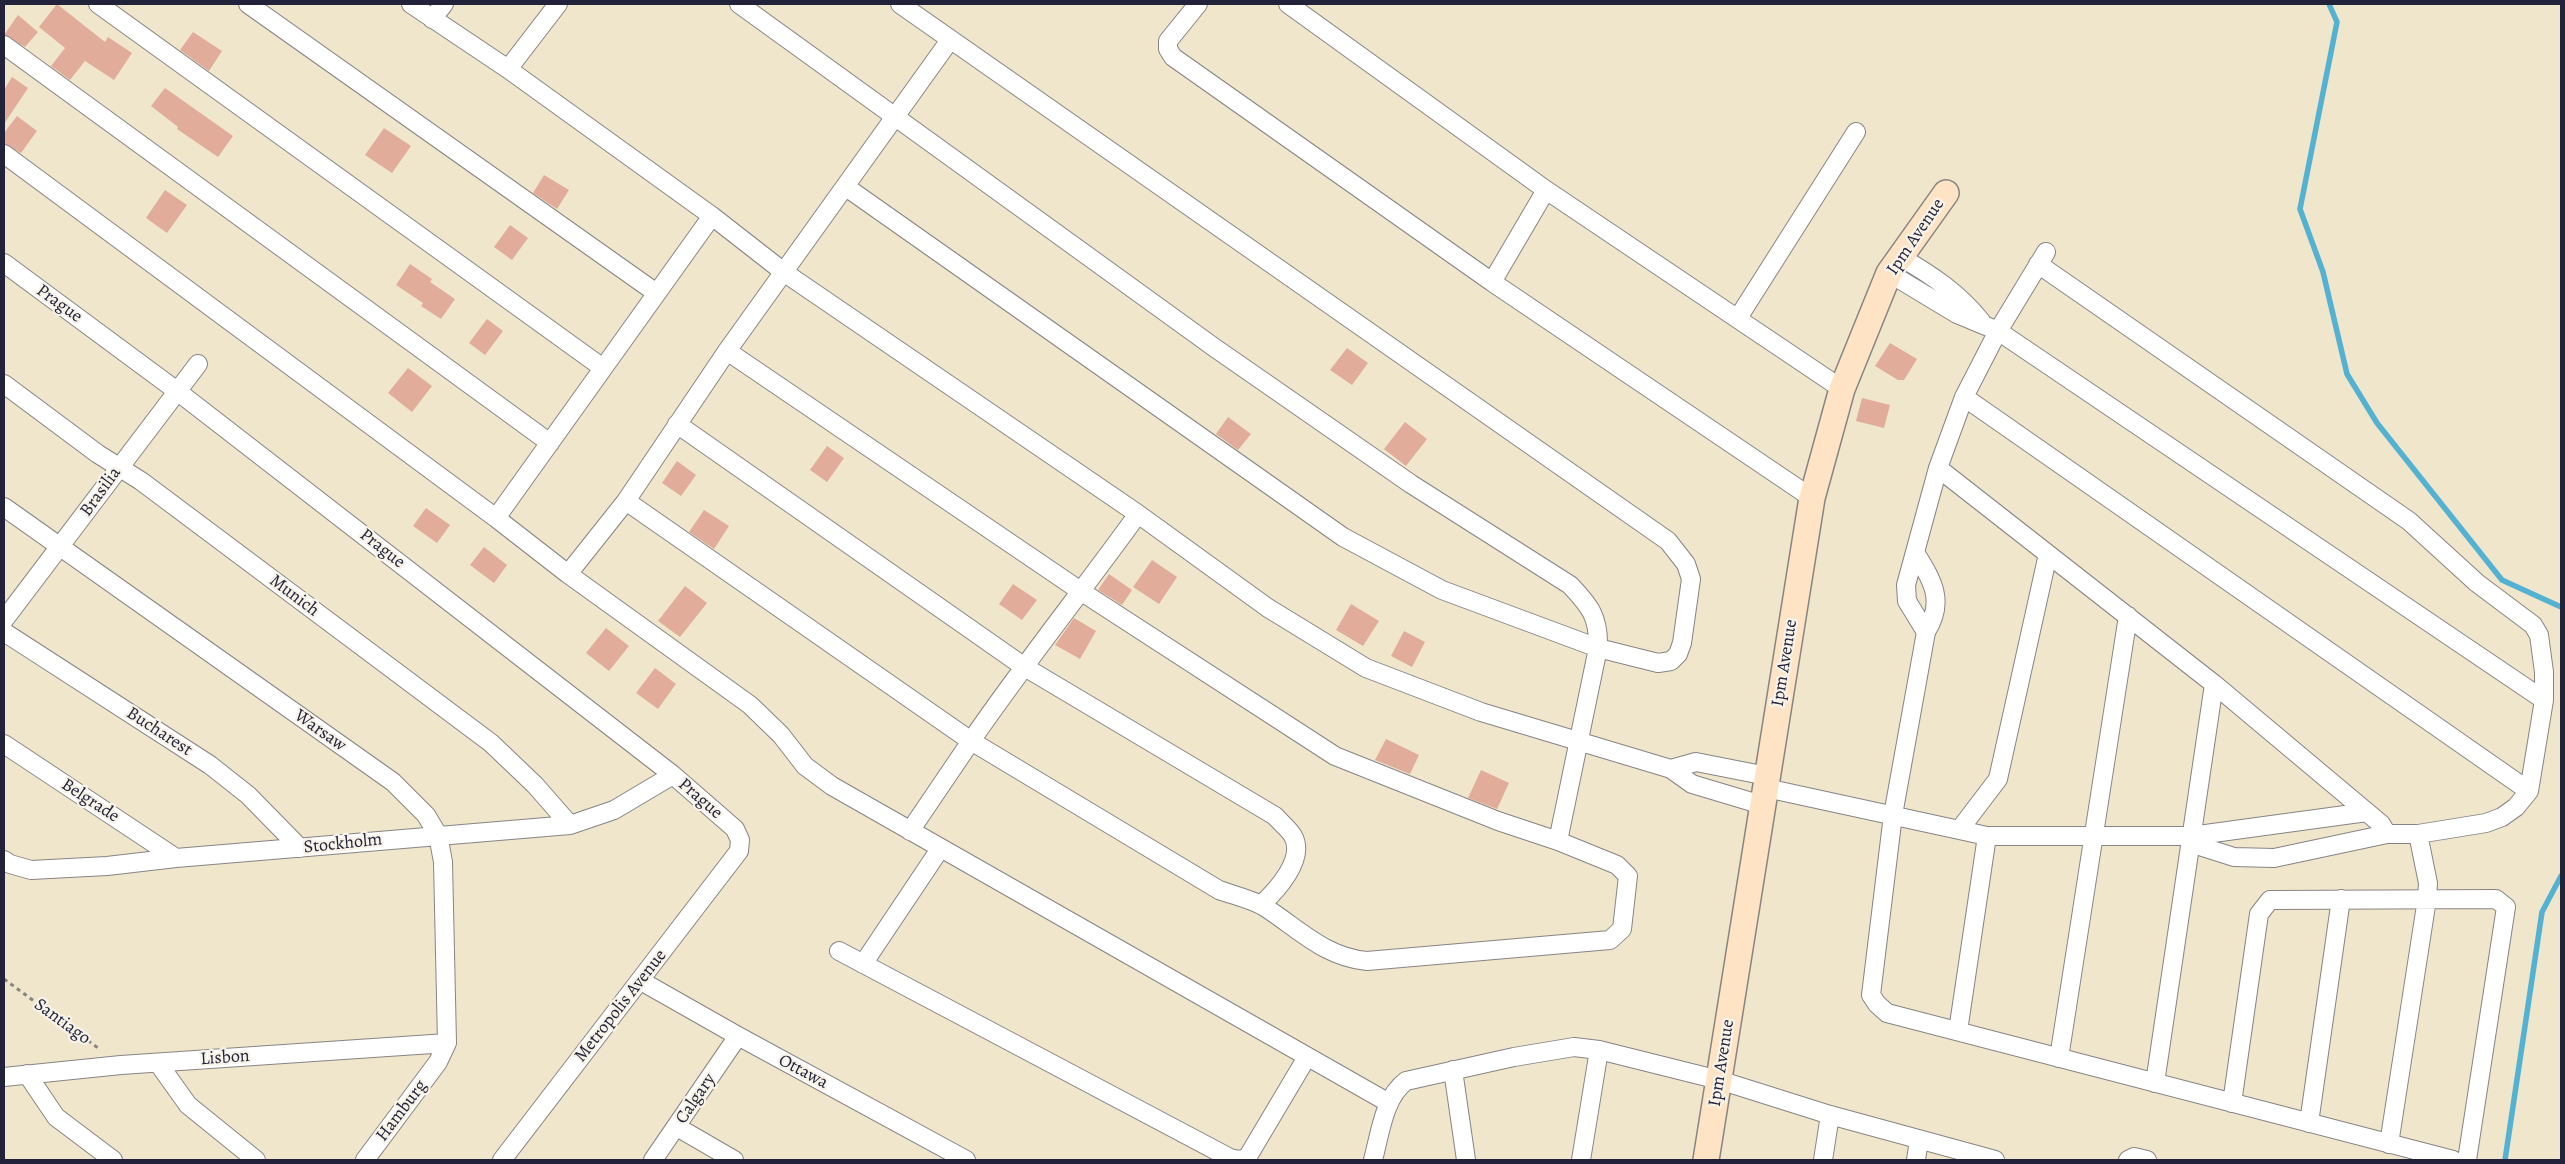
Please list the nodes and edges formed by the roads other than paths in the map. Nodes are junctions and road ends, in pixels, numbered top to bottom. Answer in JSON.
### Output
{"nodes":[{"id":1,"x":98,"y":4,"type":"edge"},
{"id":2,"x":248,"y":4,"type":"edge"},
{"id":3,"x":411,"y":4,"type":"edge"},
{"id":4,"x":444,"y":4,"type":"edge"},
{"id":5,"x":558,"y":4,"type":"edge"},
{"id":6,"x":739,"y":4,"type":"edge"},
{"id":7,"x":900,"y":4,"type":"edge"},
{"id":8,"x":1198,"y":4,"type":"edge"},
{"id":9,"x":1288,"y":4,"type":"edge"},
{"id":10,"x":432,"y":20,"type":"junction"},
{"id":11,"x":950,"y":40,"type":"junction"},
{"id":12,"x":4,"y":45,"type":"edge"},
{"id":13,"x":508,"y":70,"type":"junction"},
{"id":14,"x":896,"y":115,"type":"junction"},
{"id":15,"x":1856,"y":132,"type":"dead end"},
{"id":16,"x":4,"y":154,"type":"edge"},
{"id":17,"x":846,"y":187,"type":"junction"},
{"id":18,"x":1546,"y":190,"type":"junction"},
{"id":19,"x":1946,"y":193,"type":"dead end"},
{"id":20,"x":712,"y":216,"type":"junction"},
{"id":21,"x":4,"y":262,"type":"edge"},
{"id":22,"x":1894,"y":266,"type":"junction"},
{"id":23,"x":785,"y":273,"type":"junction"},
{"id":24,"x":1492,"y":282,"type":"junction"},
{"id":25,"x":655,"y":292,"type":"junction"},
{"id":26,"x":1738,"y":318,"type":"junction"},
{"id":27,"x":1998,"y":331,"type":"junction"},
{"id":28,"x":727,"y":351,"type":"junction"},
{"id":29,"x":198,"y":364,"type":"dead end"},
{"id":30,"x":603,"y":368,"type":"junction"},
{"id":31,"x":4,"y":384,"type":"edge"},
{"id":32,"x":1842,"y":389,"type":"junction"},
{"id":33,"x":177,"y":390,"type":"junction"},
{"id":34,"x":1964,"y":397,"type":"junction"},
{"id":35,"x":677,"y":424,"type":"junction"},
{"id":36,"x":550,"y":443,"type":"junction"},
{"id":37,"x":119,"y":468,"type":"junction"},
{"id":38,"x":1938,"y":468,"type":"junction"},
{"id":39,"x":1812,"y":498,"type":"junction"},
{"id":40,"x":626,"y":501,"type":"junction"},
{"id":41,"x":4,"y":507,"type":"edge"},
{"id":42,"x":1138,"y":514,"type":"junction"},
{"id":43,"x":496,"y":518,"type":"junction"},
{"id":44,"x":61,"y":548,"type":"junction"},
{"id":45,"x":1916,"y":554,"type":"junction"},
{"id":46,"x":2048,"y":554,"type":"junction"},
{"id":47,"x":568,"y":574,"type":"junction"},
{"id":48,"x":1082,"y":592,"type":"junction"},
{"id":49,"x":2128,"y":616,"type":"junction"},
{"id":50,"x":4,"y":620,"type":"edge"},
{"id":51,"x":4,"y":632,"type":"edge"},
{"id":52,"x":1926,"y":632,"type":"junction"},
{"id":53,"x":1598,"y":648,"type":"junction"},
{"id":54,"x":1023,"y":666,"type":"junction"},
{"id":55,"x":2214,"y":684,"type":"junction"},
{"id":56,"x":2544,"y":700,"type":"junction"},
{"id":57,"x":971,"y":741,"type":"junction"},
{"id":58,"x":1578,"y":742,"type":"junction"},
{"id":59,"x":4,"y":744,"type":"edge"},
{"id":60,"x":1672,"y":769,"type":"junction"},
{"id":61,"x":673,"y":775,"type":"junction"},
{"id":62,"x":1765,"y":790,"type":"junction"},
{"id":63,"x":2529,"y":790,"type":"junction"},
{"id":64,"x":2367,"y":812,"type":"junction"},
{"id":65,"x":1894,"y":815,"type":"junction"},
{"id":66,"x":570,"y":825,"type":"junction"},
{"id":67,"x":1960,"y":830,"type":"junction"},
{"id":68,"x":910,"y":831,"type":"junction"},
{"id":69,"x":2095,"y":834,"type":"junction"},
{"id":70,"x":2387,"y":834,"type":"junction"},
{"id":71,"x":2418,"y":834,"type":"junction"},
{"id":72,"x":438,"y":835,"type":"junction"},
{"id":73,"x":1987,"y":836,"type":"junction"},
{"id":74,"x":2191,"y":840,"type":"junction"},
{"id":75,"x":1558,"y":841,"type":"junction"},
{"id":76,"x":300,"y":848,"type":"junction"},
{"id":77,"x":940,"y":849,"type":"junction"},
{"id":78,"x":740,"y":851,"type":"joint"},
{"id":79,"x":176,"y":858,"type":"junction"},
{"id":80,"x":4,"y":860,"type":"edge"},
{"id":81,"x":2341,"y":899,"type":"junction"},
{"id":82,"x":2427,"y":899,"type":"junction"},
{"id":83,"x":1261,"y":905,"type":"junction"},
{"id":84,"x":839,"y":951,"type":"dead end"},
{"id":85,"x":864,"y":964,"type":"junction"},
{"id":86,"x":641,"y":980,"type":"junction"},
{"id":87,"x":1958,"y":1031,"type":"junction"},
{"id":88,"x":738,"y":1036,"type":"junction"},
{"id":89,"x":447,"y":1043,"type":"junction"},
{"id":90,"x":1599,"y":1050,"type":"junction"},
{"id":91,"x":1306,"y":1058,"type":"junction"},
{"id":92,"x":2059,"y":1058,"type":"junction"},
{"id":93,"x":438,"y":1062,"type":"joint"},
{"id":94,"x":158,"y":1063,"type":"junction"},
{"id":95,"x":1453,"y":1070,"type":"junction"},
{"id":96,"x":27,"y":1074,"type":"junction"},
{"id":97,"x":4,"y":1077,"type":"edge"},
{"id":98,"x":1719,"y":1080,"type":"junction"},
{"id":99,"x":2155,"y":1083,"type":"junction"},
{"id":100,"x":1389,"y":1103,"type":"junction"},
{"id":101,"x":2232,"y":1103,"type":"junction"},
{"id":102,"x":1830,"y":1115,"type":"junction"},
{"id":103,"x":2309,"y":1123,"type":"junction"},
{"id":104,"x":677,"y":1127,"type":"junction"},
{"id":105,"x":1919,"y":1140,"type":"junction"},
{"id":106,"x":2390,"y":1144,"type":"junction"},
{"id":107,"x":113,"y":1160,"type":"edge"},
{"id":108,"x":256,"y":1160,"type":"edge"},
{"id":109,"x":365,"y":1160,"type":"edge"},
{"id":110,"x":502,"y":1160,"type":"edge"},
{"id":111,"x":653,"y":1160,"type":"edge"},
{"id":112,"x":734,"y":1160,"type":"edge"},
{"id":113,"x":966,"y":1160,"type":"edge"},
{"id":114,"x":1373,"y":1160,"type":"edge"},
{"id":115,"x":1466,"y":1160,"type":"edge"},
{"id":116,"x":1581,"y":1160,"type":"edge"},
{"id":117,"x":1706,"y":1160,"type":"edge"},
{"id":118,"x":1823,"y":1160,"type":"edge"},
{"id":119,"x":1916,"y":1160,"type":"edge"},
{"id":120,"x":1995,"y":1160,"type":"edge"},
{"id":121,"x":2128,"y":1160,"type":"edge"},
{"id":122,"x":2147,"y":1160,"type":"edge"},
{"id":123,"x":2453,"y":1160,"type":"edge"},
{"id":124,"x":2467,"y":1160,"type":"edge"}],
"edges":[{"from":1,"to":30,"type":"street"},
{"from":2,"to":25,"type":"street"},
{"from":3,"to":10,"type":"street"},
{"from":4,"to":10,"type":"street"},
{"from":5,"to":13,"type":"street"},
{"from":6,"to":14,"type":"street"},
{"from":7,"to":11,"type":"street"},
{"from":8,"to":24,"type":"street"},
{"from":9,"to":18,"type":"street"},
{"from":10,"to":13,"type":"street"},
{"from":11,"to":14,"type":"street"},
{"from":11,"to":53,"type":"street"},
{"from":12,"to":36,"type":"street"},
{"from":13,"to":20,"type":"street"},
{"from":14,"to":17,"type":"street"},
{"from":14,"to":53,"type":"street"},
{"from":15,"to":26,"type":"street"},
{"from":16,"to":43,"type":"street"},
{"from":17,"to":23,"type":"street"},
{"from":17,"to":53,"type":"street"},
{"from":18,"to":24,"type":"street"},
{"from":18,"to":26,"type":"street"},
{"from":19,"to":22,"type":"street","name":"Ipm Avenue"},
{"from":20,"to":23,"type":"street"},
{"from":20,"to":25,"type":"street"},
{"from":21,"to":33,"type":"street","name":"Prague"},
{"from":22,"to":27,"type":"street"},
{"from":22,"to":32,"type":"street","name":"Ipm Avenue"},
{"from":23,"to":28,"type":"street"},
{"from":23,"to":42,"type":"street"},
{"from":24,"to":39,"type":"street"},
{"from":25,"to":30,"type":"street"},
{"from":26,"to":32,"type":"street"},
{"from":27,"to":34,"type":"street"},
{"from":27,"to":56,"type":"street"},
{"from":27,"to":56,"type":"street"},
{"from":28,"to":35,"type":"street"},
{"from":28,"to":48,"type":"street"},
{"from":29,"to":33,"type":"street","name":"Brasilia"},
{"from":30,"to":36,"type":"street"},
{"from":31,"to":37,"type":"street","name":"Munich"},
{"from":32,"to":39,"type":"street","name":"Ipm Avenue"},
{"from":33,"to":37,"type":"street","name":"Brasilia"},
{"from":33,"to":61,"type":"street","name":"Prague"},
{"from":34,"to":38,"type":"street"},
{"from":34,"to":63,"type":"street"},
{"from":35,"to":40,"type":"street"},
{"from":35,"to":54,"type":"street"},
{"from":36,"to":43,"type":"street"},
{"from":37,"to":44,"type":"street","name":"Brasilia"},
{"from":37,"to":66,"type":"street","name":"Munich"},
{"from":38,"to":45,"type":"street"},
{"from":38,"to":46,"type":"street"},
{"from":39,"to":62,"type":"street","name":"Ipm Avenue"},
{"from":40,"to":47,"type":"street"},
{"from":40,"to":57,"type":"street"},
{"from":41,"to":44,"type":"street","name":"Warsaw"},
{"from":42,"to":48,"type":"street"},
{"from":42,"to":58,"type":"street"},
{"from":43,"to":47,"type":"street"},
{"from":44,"to":50,"type":"street","name":"Brasilia"},
{"from":44,"to":72,"type":"street","name":"Warsaw"},
{"from":45,"to":52,"type":"street"},
{"from":45,"to":52,"type":"street"},
{"from":46,"to":49,"type":"street"},
{"from":46,"to":67,"type":"street"},
{"from":47,"to":68,"type":"street"},
{"from":48,"to":54,"type":"street"},
{"from":48,"to":75,"type":"street"},
{"from":49,"to":55,"type":"street"},
{"from":49,"to":69,"type":"street"},
{"from":51,"to":76,"type":"street","name":"Bucharest"},
{"from":52,"to":65,"type":"street"},
{"from":53,"to":58,"type":"street"},
{"from":54,"to":57,"type":"street"},
{"from":54,"to":83,"type":"street"},
{"from":55,"to":64,"type":"street"},
{"from":55,"to":74,"type":"street"},
{"from":56,"to":63,"type":"street"},
{"from":57,"to":68,"type":"street"},
{"from":57,"to":83,"type":"street"},
{"from":58,"to":60,"type":"street"},
{"from":58,"to":75,"type":"street"},
{"from":59,"to":79,"type":"street","name":"Belgrade"},
{"from":60,"to":62,"type":"street"},
{"from":60,"to":62,"type":"street"},
{"from":61,"to":66,"type":"street","name":"Stockholm"},
{"from":61,"to":78,"type":"street","name":"Prague"},
{"from":62,"to":65,"type":"street"},
{"from":62,"to":98,"type":"street","name":"Ipm Avenue"},
{"from":63,"to":71,"type":"street"},
{"from":64,"to":70,"type":"street"},
{"from":64,"to":74,"type":"street"},
{"from":65,"to":67,"type":"street"},
{"from":65,"to":87,"type":"street"},
{"from":66,"to":72,"type":"street","name":"Stockholm"},
{"from":67,"to":73,"type":"street"},
{"from":68,"to":77,"type":"street"},
{"from":69,"to":73,"type":"street"},
{"from":69,"to":74,"type":"street"},
{"from":69,"to":92,"type":"street"},
{"from":70,"to":71,"type":"street"},
{"from":70,"to":74,"type":"street"},
{"from":71,"to":82,"type":"street"},
{"from":72,"to":76,"type":"street","name":"Stockholm"},
{"from":72,"to":89,"type":"street","name":"Warsaw"},
{"from":73,"to":87,"type":"street"},
{"from":74,"to":99,"type":"street"},
{"from":75,"to":83,"type":"street"},
{"from":76,"to":79,"type":"street","name":"Stockholm"},
{"from":77,"to":85,"type":"street"},
{"from":77,"to":91,"type":"street"},
{"from":78,"to":86,"type":"street","name":"Metropolis Avenue"},
{"from":79,"to":80,"type":"street","name":"Stockholm"},
{"from":81,"to":82,"type":"street"},
{"from":81,"to":101,"type":"street"},
{"from":81,"to":103,"type":"street"},
{"from":82,"to":106,"type":"street"},
{"from":82,"to":124,"type":"street"},
{"from":84,"to":85,"type":"street"},
{"from":85,"to":91,"type":"street"},
{"from":86,"to":88,"type":"street","name":"Ottawa"},
{"from":86,"to":110,"type":"street","name":"Metropolis Avenue"},
{"from":87,"to":92,"type":"street"},
{"from":88,"to":104,"type":"street","name":"Calgary"},
{"from":88,"to":113,"type":"street","name":"Ottawa"},
{"from":89,"to":93,"type":"street","name":"Warsaw"},
{"from":89,"to":94,"type":"street","name":"Lisbon"},
{"from":90,"to":95,"type":"street"},
{"from":90,"to":98,"type":"street"},
{"from":90,"to":116,"type":"street"},
{"from":91,"to":100,"type":"street"},
{"from":92,"to":99,"type":"street"},
{"from":93,"to":109,"type":"street","name":"Hamburg"},
{"from":94,"to":96,"type":"street","name":"Lisbon"},
{"from":94,"to":108,"type":"street"},
{"from":95,"to":100,"type":"street"},
{"from":95,"to":115,"type":"street"},
{"from":96,"to":97,"type":"street","name":"Lisbon"},
{"from":96,"to":107,"type":"street"},
{"from":98,"to":102,"type":"street"},
{"from":98,"to":117,"type":"street","name":"Ipm Avenue"},
{"from":99,"to":101,"type":"street"},
{"from":100,"to":114,"type":"street"},
{"from":101,"to":103,"type":"street"},
{"from":102,"to":105,"type":"street"},
{"from":102,"to":118,"type":"street"},
{"from":103,"to":106,"type":"street"},
{"from":104,"to":111,"type":"street","name":"Calgary"},
{"from":104,"to":112,"type":"street"},
{"from":105,"to":119,"type":"street"},
{"from":105,"to":120,"type":"street"},
{"from":106,"to":123,"type":"street"},
{"from":121,"to":122,"type":"street"}]}
